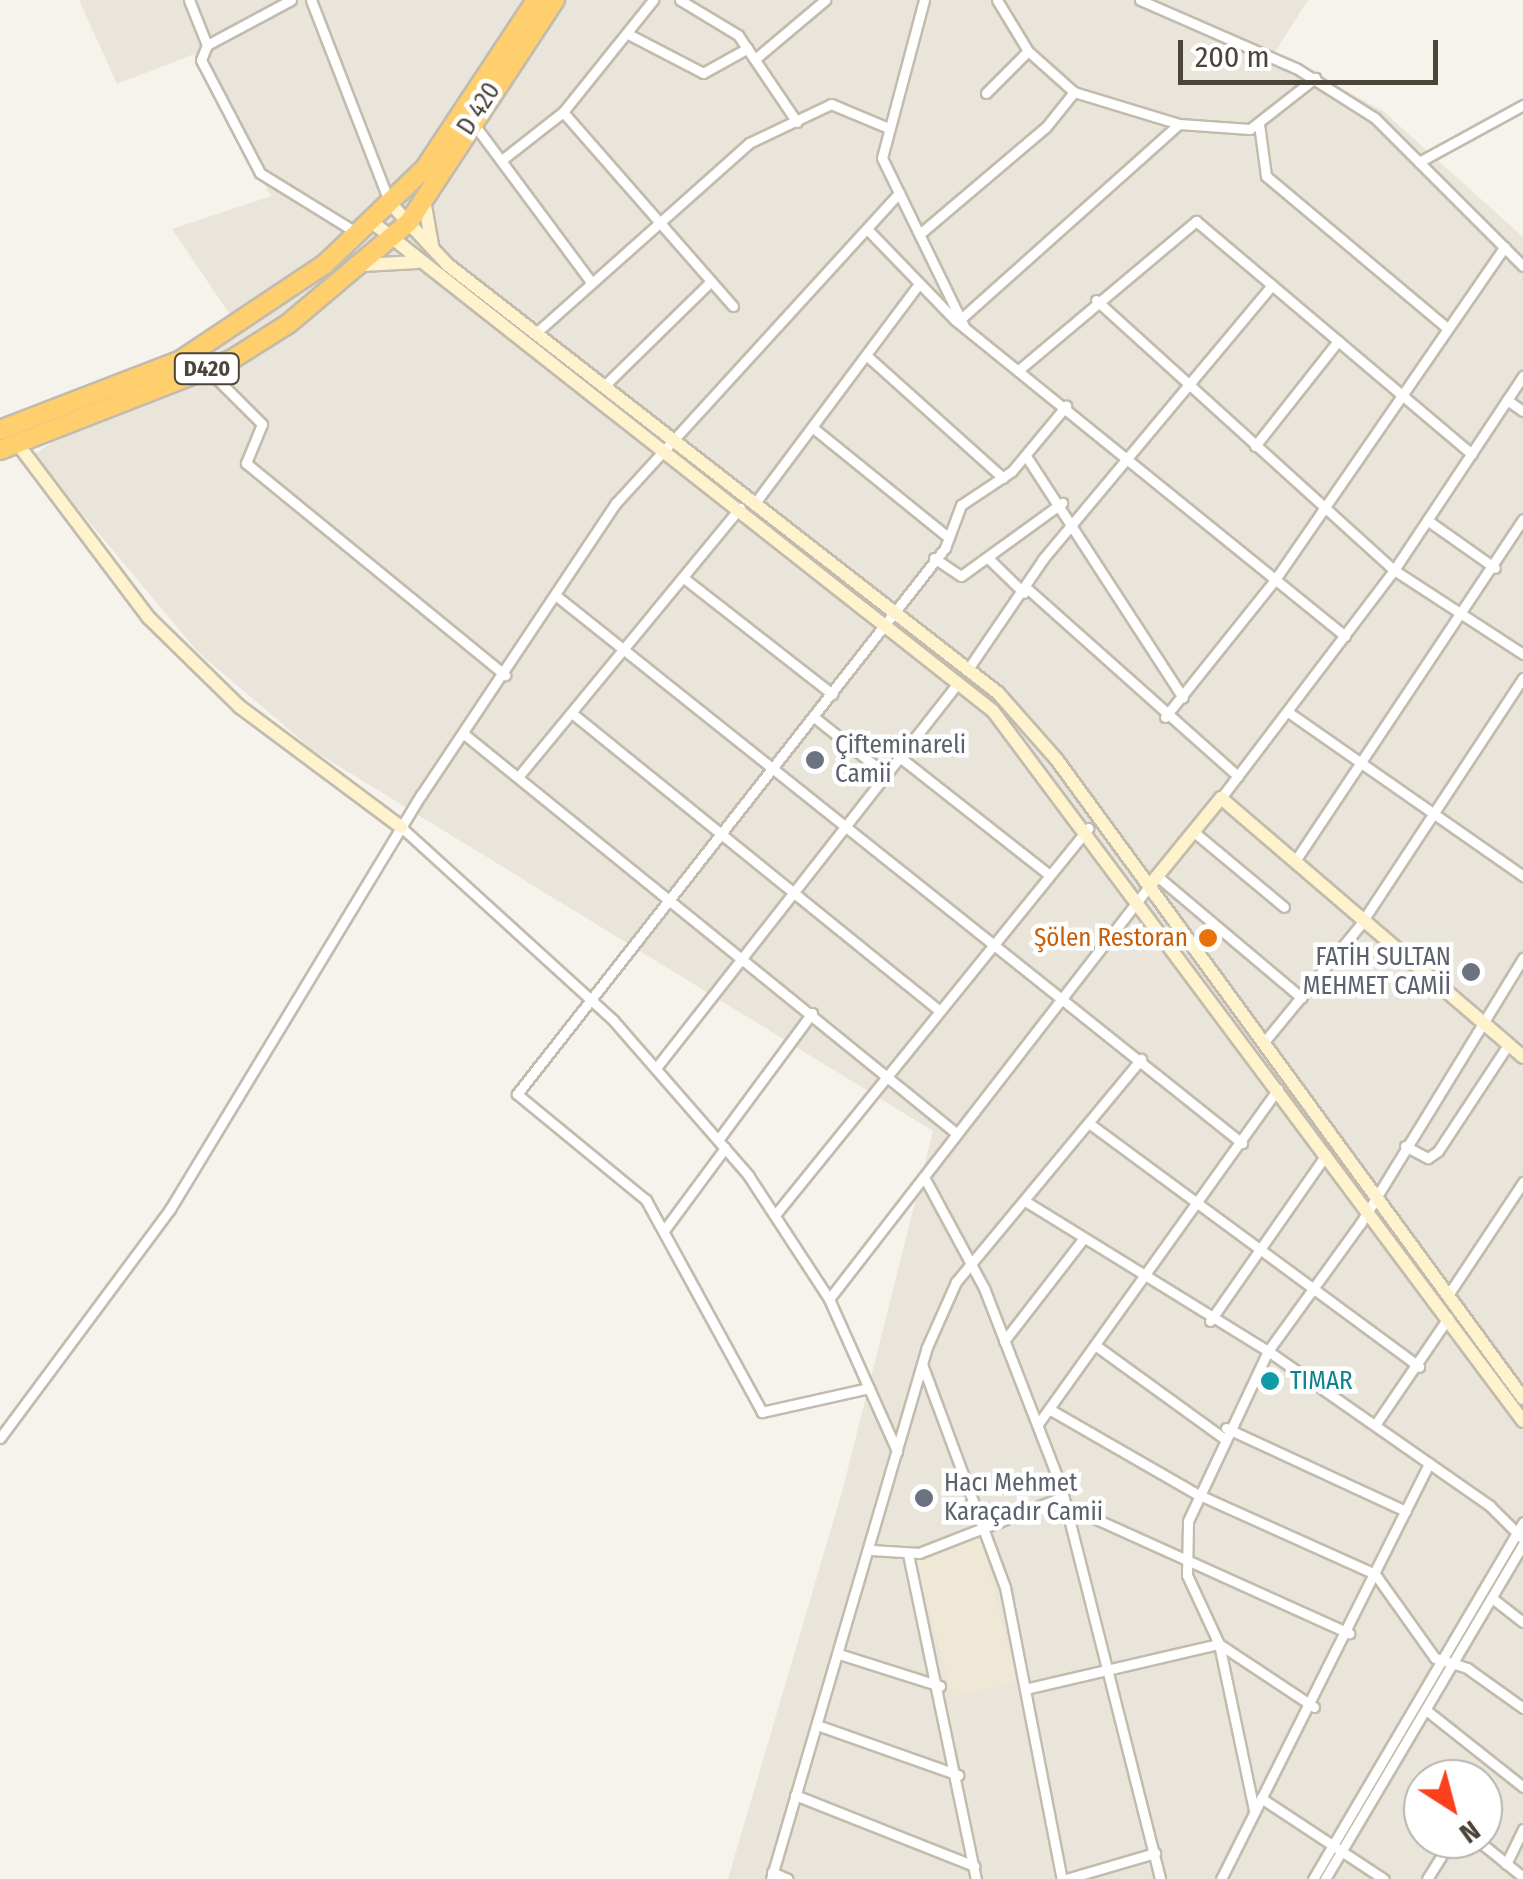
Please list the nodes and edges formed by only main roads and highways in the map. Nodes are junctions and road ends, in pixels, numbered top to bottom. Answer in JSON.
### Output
{"nodes":[{"id":1,"x":536,"y":0,"type":"edge"},
{"id":2,"x":556,"y":0,"type":"edge"},
{"id":3,"x":424,"y":200,"type":"junction"},
{"id":4,"x":390,"y":203,"type":"junction"},
{"id":5,"x":409,"y":222,"type":"junction"},
{"id":6,"x":365,"y":228,"type":"junction"},
{"id":7,"x":388,"y":241,"type":"junction"},
{"id":8,"x":434,"y":252,"type":"junction"},
{"id":9,"x":423,"y":263,"type":"junction"},
{"id":10,"x":356,"y":268,"type":"junction"},
{"id":11,"x":0,"y":430,"type":"edge"},
{"id":12,"x":666,"y":441,"type":"junction"},
{"id":13,"x":9,"y":447,"type":"edge"},
{"id":14,"x":889,"y":618,"type":"junction"},
{"id":15,"x":401,"y":826,"type":"road end"},
{"id":16,"x":1154,"y":880,"type":"junction"},
{"id":17,"x":1523,"y":1057,"type":"edge"},
{"id":18,"x":1520,"y":1388,"type":"edge"},
{"id":19,"x":1523,"y":1421,"type":"edge"}],
"edges":[{"from":1,"to":4,"type":"highway","number":"D420"},
{"from":2,"to":3,"type":"highway","name":"D 420","number":"D420"},
{"from":3,"to":5,"type":"highway","name":"D 420","number":"D420"},
{"from":3,"to":8,"type":"main road"},
{"from":4,"to":5,"type":"main road"},
{"from":4,"to":6,"type":"highway","number":"D420"},
{"from":5,"to":7,"type":"highway","number":"D420"},
{"from":5,"to":8,"type":"main road"},
{"from":6,"to":7,"type":"main road"},
{"from":6,"to":11,"type":"highway","number":"D420"},
{"from":7,"to":9,"type":"main road"},
{"from":7,"to":10,"type":"highway","number":"D420"},
{"from":8,"to":12,"type":"main road"},
{"from":9,"to":10,"type":"main road"},
{"from":9,"to":12,"type":"main road"},
{"from":10,"to":13,"type":"highway","number":"D420"},
{"from":12,"to":14,"type":"main road"},
{"from":12,"to":14,"type":"main road"},
{"from":13,"to":15,"type":"main road"},
{"from":14,"to":16,"type":"main road"},
{"from":14,"to":19,"type":"main road"},
{"from":16,"to":17,"type":"main road"},
{"from":16,"to":18,"type":"main road"}]}
